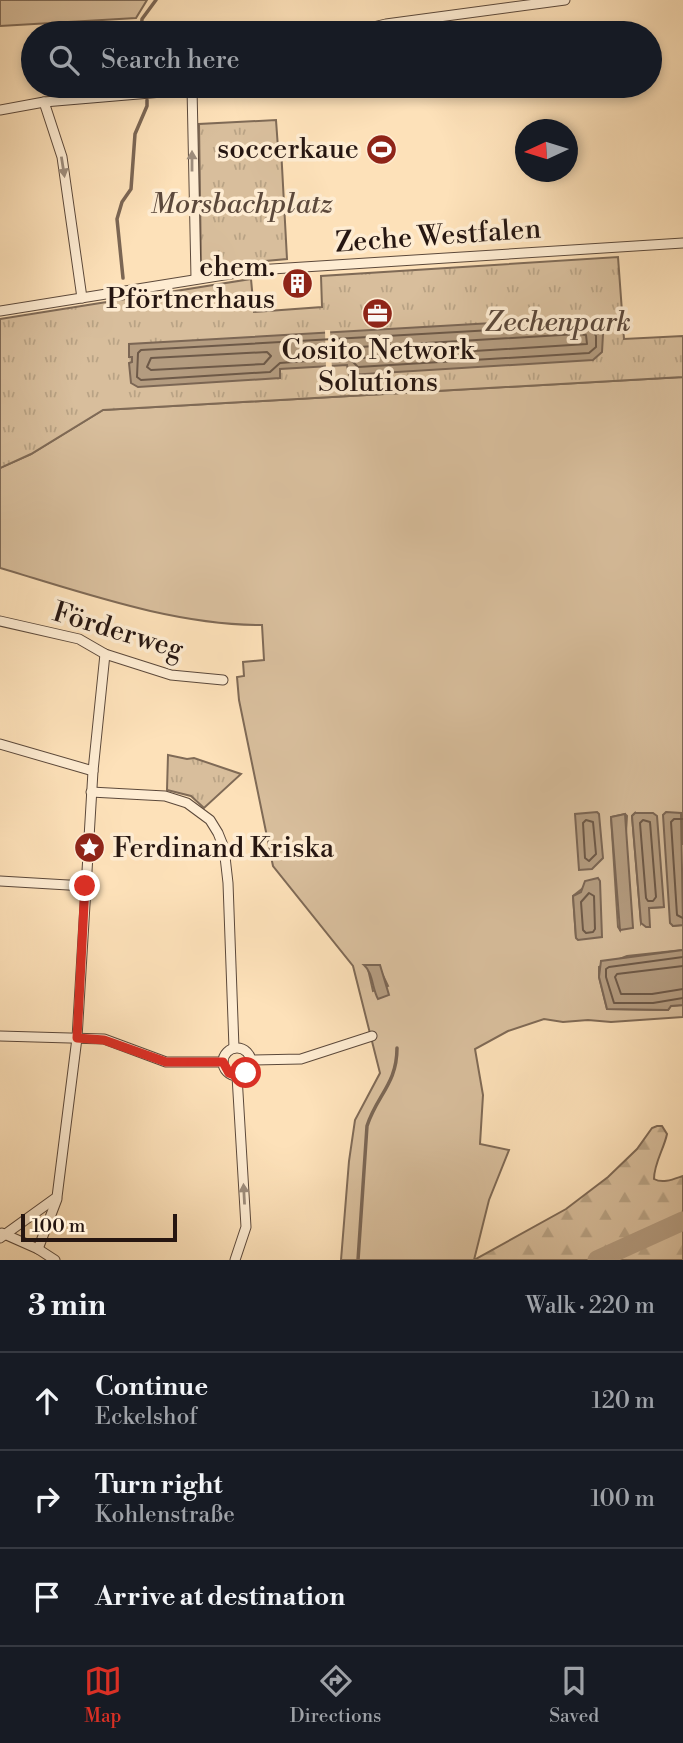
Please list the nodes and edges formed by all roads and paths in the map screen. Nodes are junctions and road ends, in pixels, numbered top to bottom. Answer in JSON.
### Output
{"nodes":[{"id":1,"x":565,"y":0,"type":"edge"},
{"id":2,"x":408,"y":21,"type":"edge"},
{"id":3,"x":85,"y":98,"type":"edge"},
{"id":4,"x":197,"y":98,"type":"edge"},
{"id":5,"x":44,"y":102,"type":"junction"},
{"id":6,"x":0,"y":110,"type":"edge"},
{"id":7,"x":683,"y":243,"type":"edge"},
{"id":8,"x":196,"y":278,"type":"junction"},
{"id":9,"x":82,"y":298,"type":"junction"},
{"id":10,"x":0,"y":311,"type":"edge"},
{"id":11,"x":0,"y":621,"type":"edge"},
{"id":12,"x":105,"y":654,"type":"junction"},
{"id":13,"x":223,"y":680,"type":"dead end"},
{"id":14,"x":0,"y":744,"type":"edge"},
{"id":15,"x":93,"y":771,"type":"junction"},
{"id":16,"x":92,"y":792,"type":"junction"},
{"id":17,"x":0,"y":881,"type":"edge"},
{"id":18,"x":85,"y":886,"type":"junction"},
{"id":19,"x":0,"y":1036,"type":"edge"},
{"id":20,"x":372,"y":1036,"type":"dead end"},
{"id":21,"x":77,"y":1038,"type":"junction"},
{"id":22,"x":234,"y":1048,"type":"junction"},
{"id":23,"x":251,"y":1060,"type":"junction"},
{"id":24,"x":223,"y":1062,"type":"junction"},
{"id":25,"x":237,"y":1076,"type":"junction"},
{"id":26,"x":57,"y":1197,"type":"junction"},
{"id":27,"x":2,"y":1235,"type":"edge"},
{"id":28,"x":38,"y":1249,"type":"junction"},
{"id":29,"x":55,"y":1260,"type":"edge"},
{"id":30,"x":235,"y":1260,"type":"edge"}],
"edges":[{"from":1,"to":2,"type":"street"},
{"from":3,"to":5,"type":"street"},
{"from":8,"to":4,"type":"street","one_way":true},
{"from":5,"to":6,"type":"street"},
{"from":5,"to":9,"type":"street","one_way":true},
{"from":7,"to":8,"type":"street","name":"Zeche Westfalen"},
{"from":8,"to":9,"type":"street","name":"Zeche Westfalen"},
{"from":9,"to":10,"type":"street","name":"Zeche Westfalen"},
{"from":11,"to":12,"type":"street","name":"Förderweg"},
{"from":12,"to":13,"type":"street","name":"Förderweg"},
{"from":12,"to":15,"type":"street"},
{"from":14,"to":15,"type":"street"},
{"from":15,"to":16,"type":"street"},
{"from":16,"to":18,"type":"street"},
{"from":16,"to":22,"type":"street"},
{"from":17,"to":18,"type":"street"},
{"from":18,"to":21,"type":"street"},
{"from":19,"to":21,"type":"street"},
{"from":20,"to":23,"type":"street"},
{"from":21,"to":24,"type":"street"},
{"from":21,"to":26,"type":"street"},
{"from":22,"to":23,"type":"street"},
{"from":22,"to":24,"type":"street"},
{"from":23,"to":25,"type":"street"},
{"from":24,"to":25,"type":"street"},
{"from":30,"to":25,"type":"street","one_way":true},
{"from":26,"to":27,"type":"street"},
{"from":26,"to":28,"type":"street"},
{"from":27,"to":28,"type":"street"},
{"from":28,"to":29,"type":"street"}]}
